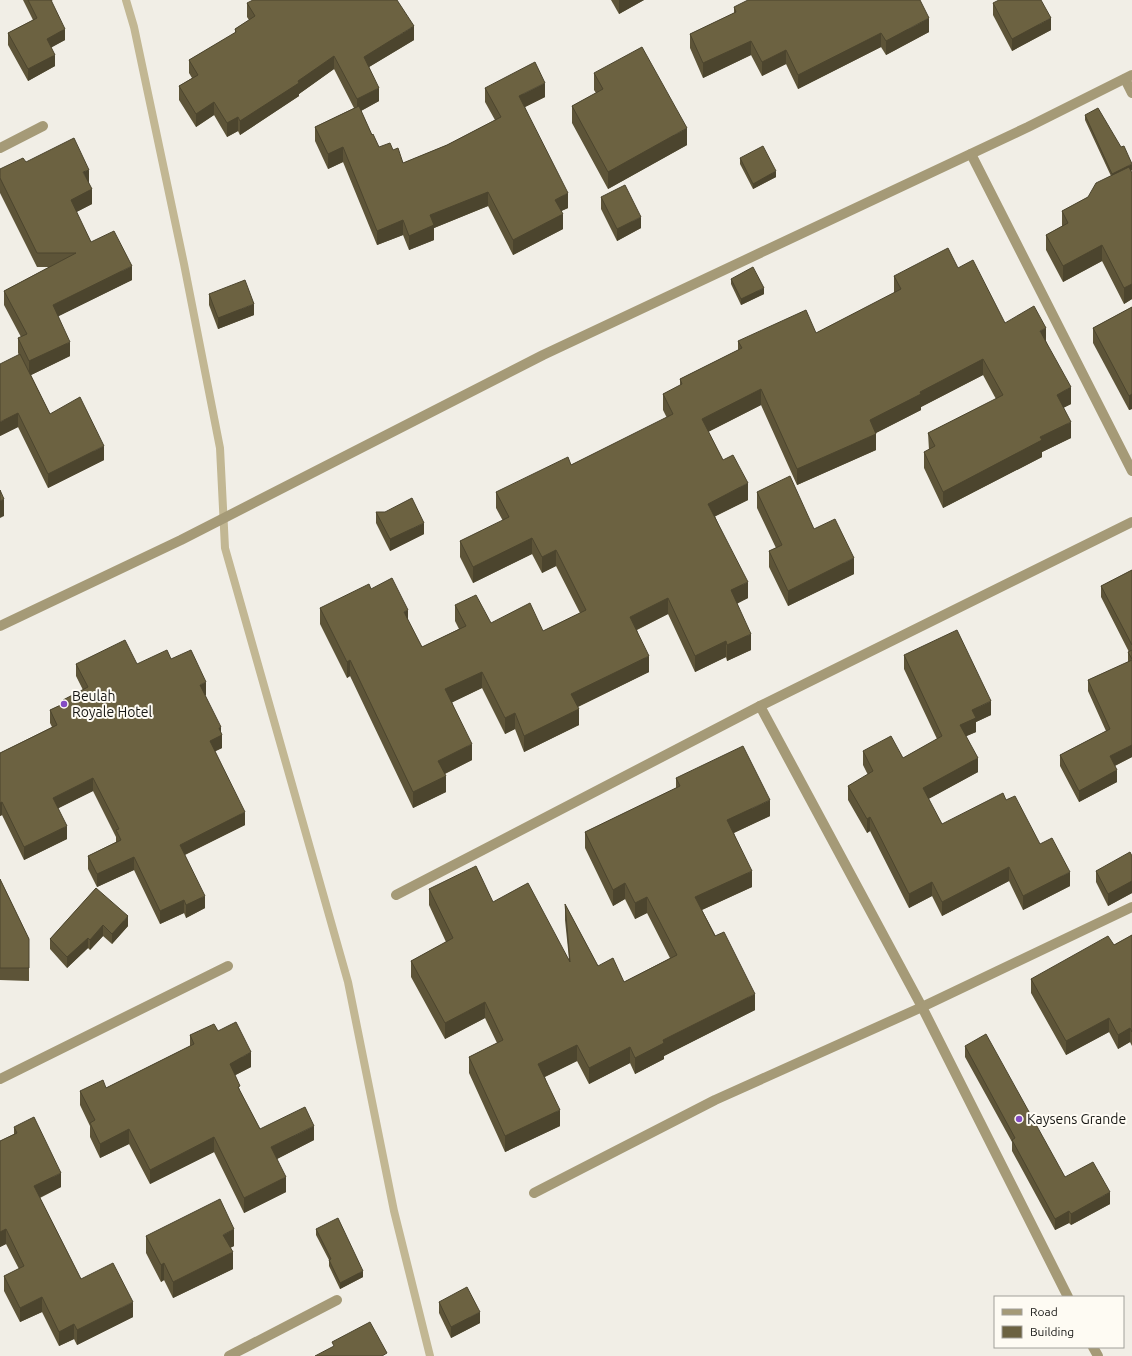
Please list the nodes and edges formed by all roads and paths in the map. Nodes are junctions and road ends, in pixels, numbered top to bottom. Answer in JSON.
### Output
{"nodes":[{"id":1,"x":1128,"y":77,"type":"edge"},
{"id":2,"x":1132,"y":93,"type":"edge"},
{"id":3,"x":43,"y":126,"type":"dead end"},
{"id":4,"x":0,"y":148,"type":"edge"},
{"id":5,"x":971,"y":154,"type":"junction"},
{"id":6,"x":1132,"y":471,"type":"edge"},
{"id":7,"x":1132,"y":522,"type":"edge"},
{"id":8,"x":0,"y":626,"type":"edge"},
{"id":9,"x":760,"y":706,"type":"junction"},
{"id":10,"x":396,"y":895,"type":"dead end"},
{"id":11,"x":1132,"y":907,"type":"edge"},
{"id":12,"x":228,"y":966,"type":"dead end"},
{"id":13,"x":922,"y":1007,"type":"junction"},
{"id":14,"x":0,"y":1079,"type":"edge"},
{"id":15,"x":534,"y":1193,"type":"dead end"},
{"id":16,"x":1067,"y":1296,"type":"edge"},
{"id":17,"x":337,"y":1300,"type":"dead end"},
{"id":18,"x":229,"y":1356,"type":"edge"}],
"edges":[{"from":1,"to":2,"type":"street"},
{"from":1,"to":5,"type":"street"},
{"from":3,"to":4,"type":"street"},
{"from":5,"to":6,"type":"street"},
{"from":5,"to":8,"type":"street"},
{"from":7,"to":9,"type":"street"},
{"from":9,"to":10,"type":"street"},
{"from":9,"to":13,"type":"street"},
{"from":11,"to":13,"type":"street"},
{"from":12,"to":14,"type":"street"},
{"from":13,"to":15,"type":"street"},
{"from":13,"to":16,"type":"street"},
{"from":17,"to":18,"type":"street"}]}
